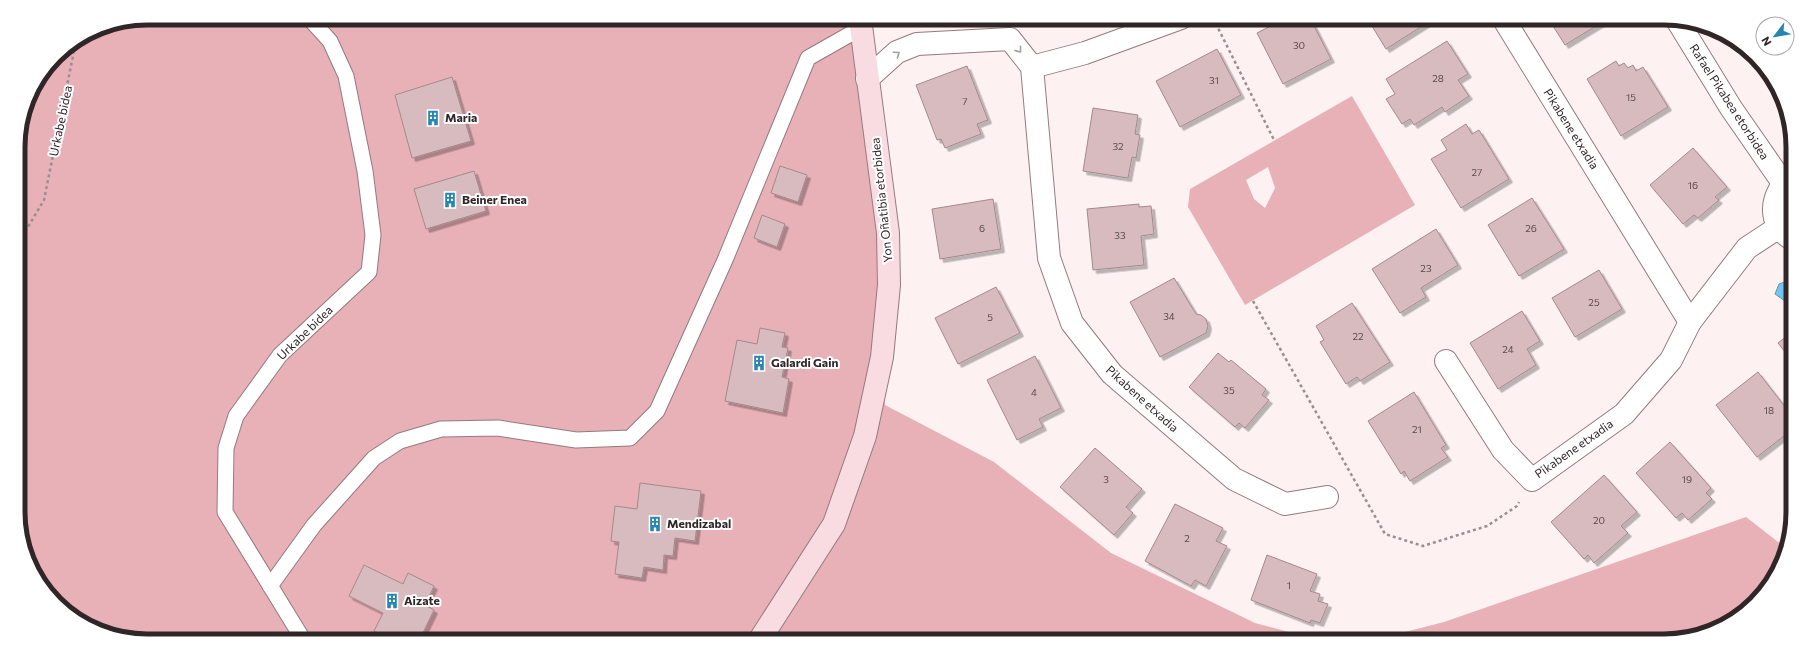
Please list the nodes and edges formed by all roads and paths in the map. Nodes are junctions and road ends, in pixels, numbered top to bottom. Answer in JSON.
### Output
{"nodes":[{"id":1,"x":315,"y":25,"type":"edge"},
{"id":2,"x":857,"y":25,"type":"edge"},
{"id":3,"x":860,"y":25,"type":"edge"},
{"id":4,"x":1162,"y":25,"type":"edge"},
{"id":5,"x":1217,"y":25,"type":"edge"},
{"id":6,"x":1507,"y":25,"type":"edge"},
{"id":7,"x":1681,"y":26,"type":"edge"},
{"id":8,"x":74,"y":49,"type":"edge"},
{"id":9,"x":1032,"y":67,"type":"junction"},
{"id":10,"x":867,"y":79,"type":"junction"},
{"id":11,"x":1274,"y":140,"type":"dead end"},
{"id":12,"x":1786,"y":177,"type":"edge"},
{"id":13,"x":1786,"y":182,"type":"edge"},
{"id":14,"x":25,"y":232,"type":"edge"},
{"id":15,"x":1786,"y":233,"type":"edge"},
{"id":16,"x":1253,"y":301,"type":"dead end"},
{"id":17,"x":1690,"y":322,"type":"junction"},
{"id":18,"x":1446,"y":361,"type":"dead end"},
{"id":19,"x":1532,"y":480,"type":"junction"},
{"id":20,"x":1327,"y":497,"type":"dead end"},
{"id":21,"x":270,"y":586,"type":"junction"},
{"id":22,"x":300,"y":634,"type":"edge"},
{"id":23,"x":763,"y":634,"type":"edge"}],
"edges":[{"from":1,"to":21,"type":"lane","name":"Urkabe bidea"},
{"from":2,"to":21,"type":"lane"},
{"from":3,"to":10,"type":"main road","name":"Yon Oñatibia etorbidea"},
{"from":4,"to":9,"type":"street"},
{"from":5,"to":11,"type":"path"},
{"from":6,"to":17,"type":"street","name":"Pikabene etxadia"},
{"from":7,"to":12,"type":"street","name":"Rafael Pikabea etorbidea"},
{"from":8,"to":14,"type":"path","name":"Urkabe bidea"},
{"from":10,"to":9,"type":"street","one_way":true},
{"from":9,"to":20,"type":"street","name":"Pikabene etxadia"},
{"from":10,"to":23,"type":"main road","name":"Yon Oñatibia etorbidea"},
{"from":13,"to":15,"type":"street"},
{"from":15,"to":17,"type":"street","name":"Pikabene etxadia"},
{"from":16,"to":19,"type":"path"},
{"from":17,"to":19,"type":"street","name":"Pikabene etxadia"},
{"from":18,"to":19,"type":"street","name":"Pikabene etxadia"},
{"from":21,"to":22,"type":"lane","name":"Urkabe bidea"}]}
